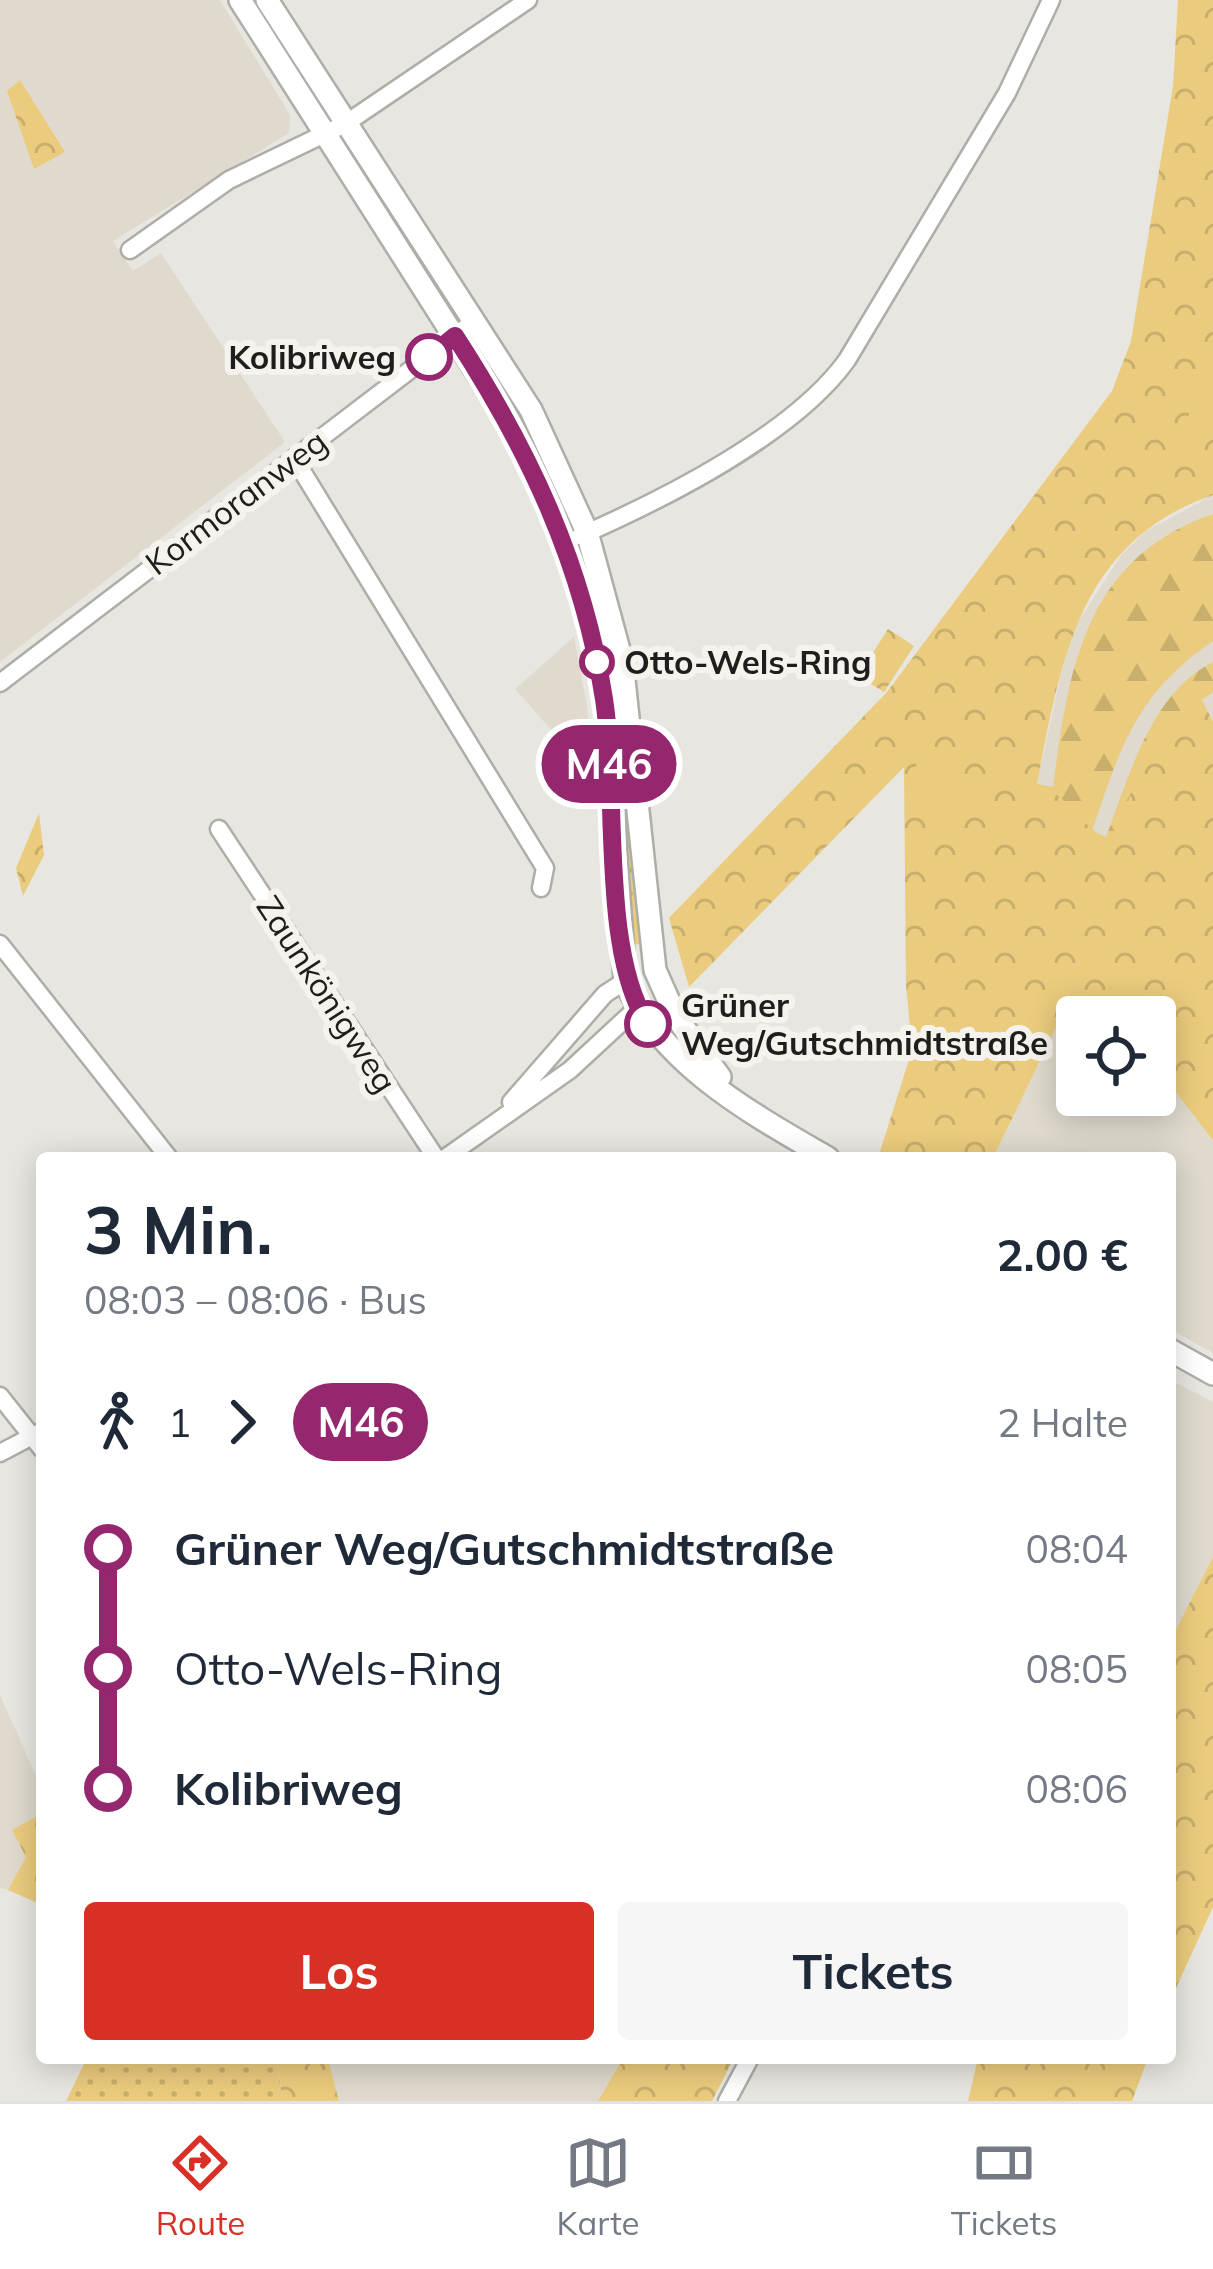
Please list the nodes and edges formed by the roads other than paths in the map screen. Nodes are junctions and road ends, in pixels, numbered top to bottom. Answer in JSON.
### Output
{"nodes":[{"id":1,"x":240,"y":0,"type":"edge"},
{"id":2,"x":267,"y":0,"type":"edge"},
{"id":3,"x":528,"y":0,"type":"edge"},
{"id":4,"x":1051,"y":0,"type":"edge"},
{"id":5,"x":345,"y":124,"type":"junction"},
{"id":6,"x":322,"y":133,"type":"junction"},
{"id":7,"x":130,"y":250,"type":"dead end"},
{"id":8,"x":464,"y":329,"type":"junction"},
{"id":9,"x":294,"y":458,"type":"junction"},
{"id":10,"x":587,"y":532,"type":"junction"},
{"id":11,"x":565,"y":542,"type":"junction"},
{"id":12,"x":0,"y":683,"type":"edge"},
{"id":13,"x":219,"y":829,"type":"dead end"},
{"id":14,"x":541,"y":888,"type":"dead end"},
{"id":15,"x":0,"y":944,"type":"edge"},
{"id":16,"x":656,"y":970,"type":"junction"},
{"id":17,"x":625,"y":981,"type":"junction"},
{"id":18,"x":662,"y":993,"type":"junction"},
{"id":19,"x":637,"y":1008,"type":"junction"},
{"id":20,"x":744,"y":1105,"type":"junction"},
{"id":21,"x":494,"y":1122,"type":"junction"},
{"id":22,"x":164,"y":1152,"type":"edge"},
{"id":23,"x":432,"y":1152,"type":"edge"},
{"id":24,"x":454,"y":1152,"type":"edge"},
{"id":25,"x":818,"y":1152,"type":"edge"},
{"id":26,"x":1176,"y":1353,"type":"edge"},
{"id":27,"x":1213,"y":1374,"type":"edge"},
{"id":28,"x":0,"y":1396,"type":"edge"},
{"id":29,"x":36,"y":1437,"type":"edge"},
{"id":30,"x":36,"y":1440,"type":"edge"},
{"id":31,"x":0,"y":1454,"type":"edge"},
{"id":32,"x":747,"y":2064,"type":"edge"},
{"id":33,"x":727,"y":2101,"type":"edge"}],
"edges":[{"from":1,"to":6,"type":"street"},
{"from":2,"to":5,"type":"street"},
{"from":3,"to":5,"type":"street"},
{"from":4,"to":10,"type":"street"},
{"from":5,"to":6,"type":"street"},
{"from":5,"to":8,"type":"street"},
{"from":6,"to":7,"type":"street"},
{"from":6,"to":8,"type":"street"},
{"from":8,"to":9,"type":"street","name":"Kormoranweg"},
{"from":8,"to":10,"type":"street"},
{"from":8,"to":11,"type":"street"},
{"from":9,"to":12,"type":"street","name":"Kormoranweg"},
{"from":9,"to":14,"type":"street"},
{"from":10,"to":11,"type":"street"},
{"from":10,"to":16,"type":"street"},
{"from":11,"to":17,"type":"street"},
{"from":13,"to":23,"type":"street","name":"Zaunkönigweg"},
{"from":15,"to":22,"type":"street"},
{"from":16,"to":17,"type":"street"},
{"from":16,"to":18,"type":"street"},
{"from":17,"to":19,"type":"street"},
{"from":17,"to":21,"type":"street"},
{"from":18,"to":19,"type":"street"},
{"from":18,"to":20,"type":"street"},
{"from":19,"to":20,"type":"street"},
{"from":19,"to":21,"type":"street"},
{"from":20,"to":25,"type":"street"},
{"from":21,"to":24,"type":"street"},
{"from":26,"to":27,"type":"street"},
{"from":28,"to":29,"type":"street"},
{"from":30,"to":31,"type":"street"},
{"from":32,"to":33,"type":"street"}]}
